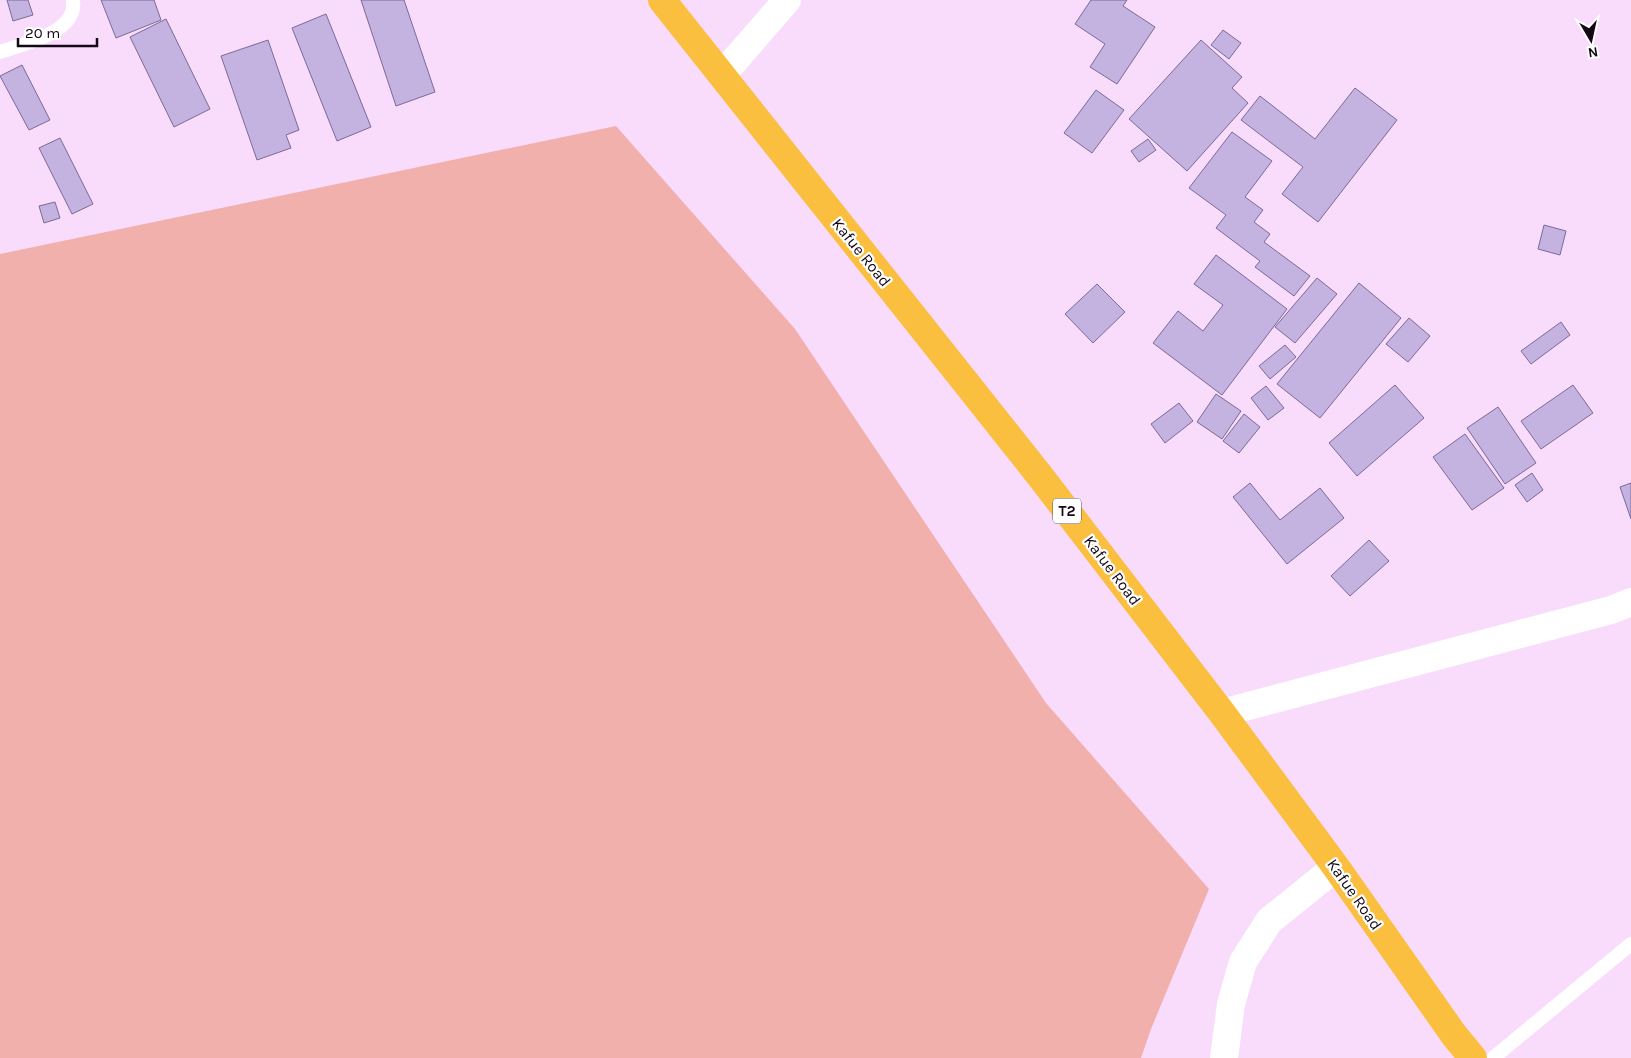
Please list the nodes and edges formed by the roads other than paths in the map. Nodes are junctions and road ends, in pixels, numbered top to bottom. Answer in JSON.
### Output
{"nodes":[{"id":1,"x":73,"y":0,"type":"edge"},
{"id":2,"x":662,"y":0,"type":"edge"},
{"id":3,"x":788,"y":0,"type":"edge"},
{"id":4,"x":0,"y":52,"type":"edge"},
{"id":5,"x":722,"y":76,"type":"junction"},
{"id":6,"x":1631,"y":602,"type":"edge"},
{"id":7,"x":1222,"y":713,"type":"junction"},
{"id":8,"x":1336,"y":867,"type":"junction"},
{"id":9,"x":1631,"y":944,"type":"edge"},
{"id":10,"x":1224,"y":1058,"type":"edge"},
{"id":11,"x":1474,"y":1058,"type":"edge"},
{"id":12,"x":1492,"y":1058,"type":"edge"}],
"edges":[{"from":1,"to":4,"type":"lane"},
{"from":2,"to":5,"type":"highway","name":"Kafue Road","number":"T2"},
{"from":3,"to":5,"type":"street"},
{"from":5,"to":7,"type":"highway","name":"Kafue Road","number":"T2"},
{"from":6,"to":7,"type":"street"},
{"from":7,"to":8,"type":"highway","name":"Kafue Road","number":"T2"},
{"from":8,"to":10,"type":"street"},
{"from":8,"to":11,"type":"highway","name":"Kafue Road","number":"T2"},
{"from":9,"to":12,"type":"lane"}]}
